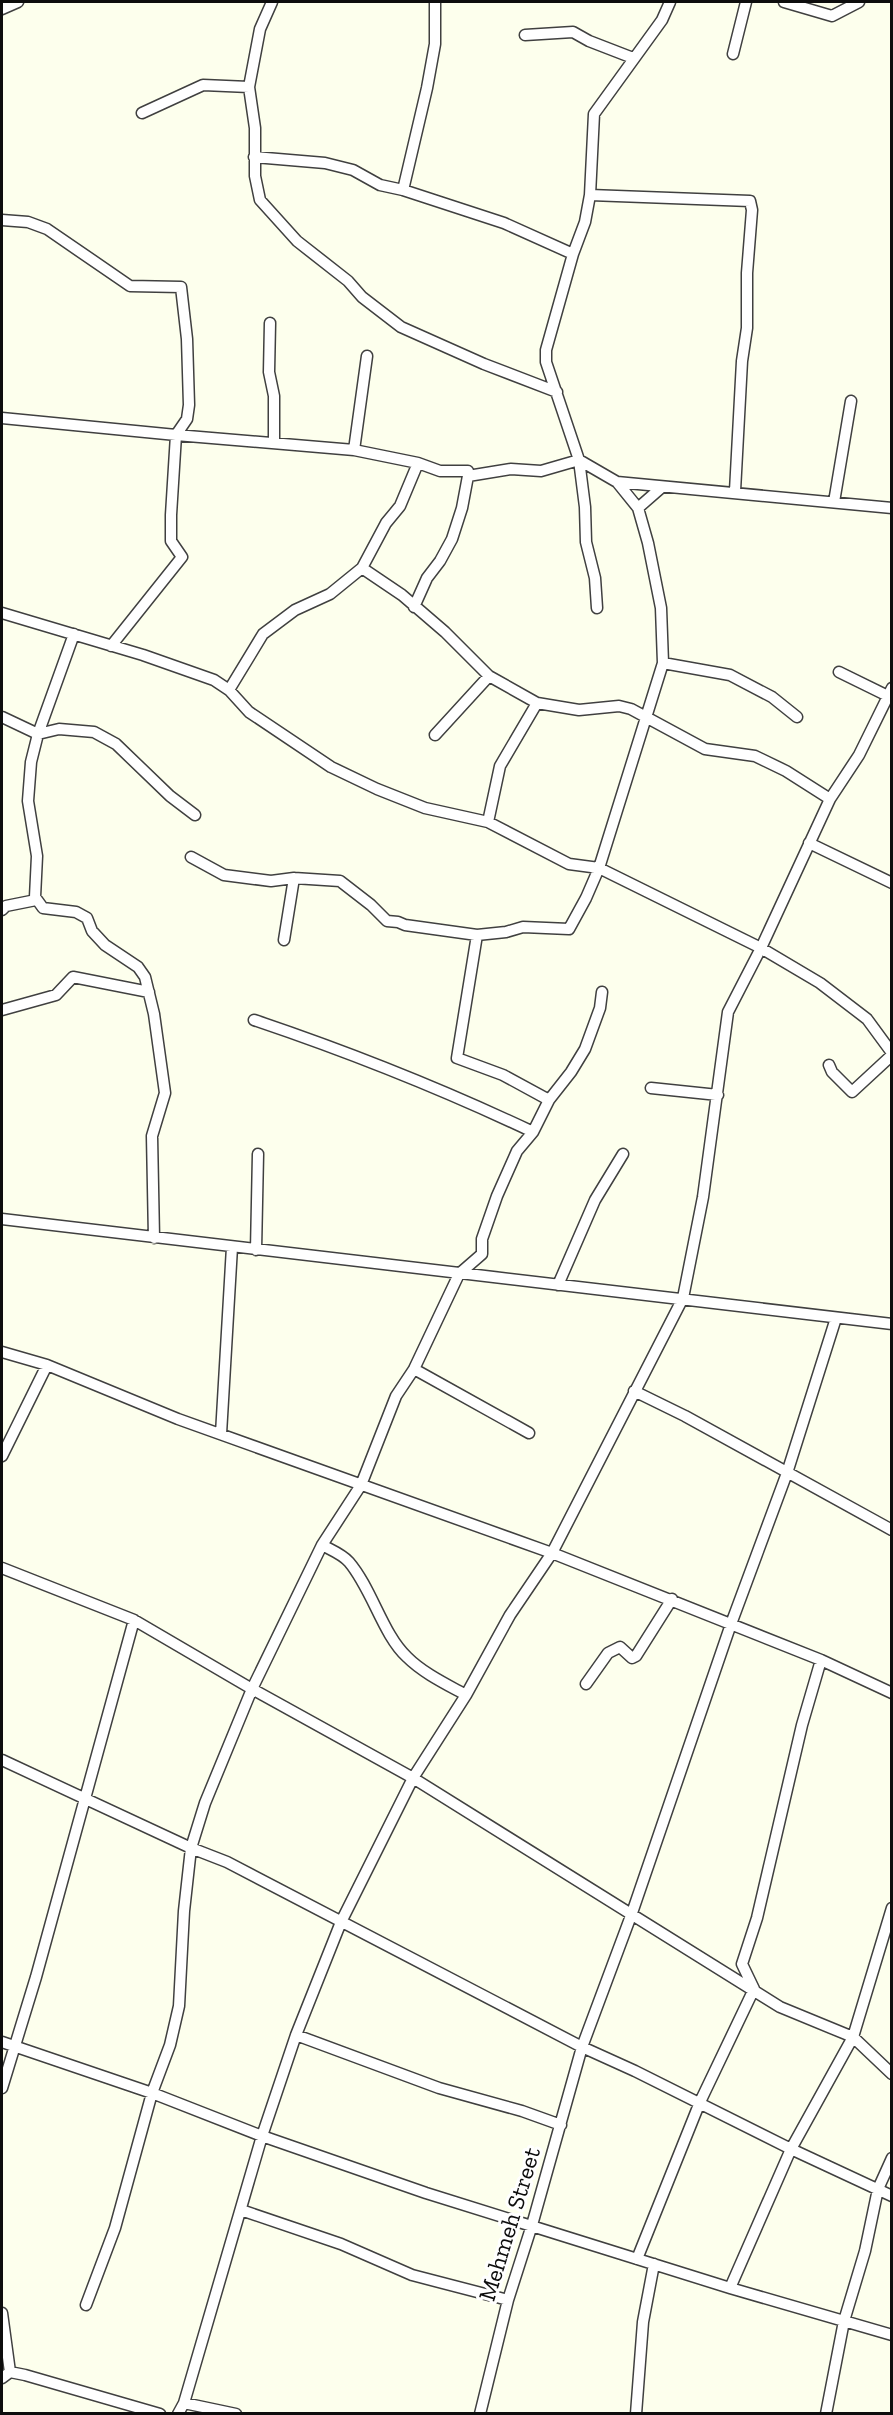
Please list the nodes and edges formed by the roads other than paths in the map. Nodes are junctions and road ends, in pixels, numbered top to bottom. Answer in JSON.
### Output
{"nodes":[{"id":1,"x":18,"y":2,"type":"edge"},
{"id":2,"x":272,"y":2,"type":"edge"},
{"id":3,"x":435,"y":2,"type":"edge"},
{"id":4,"x":670,"y":2,"type":"edge"},
{"id":5,"x":746,"y":2,"type":"edge"},
{"id":6,"x":784,"y":2,"type":"edge"},
{"id":7,"x":859,"y":2,"type":"edge"},
{"id":8,"x":2,"y":9,"type":"edge"},
{"id":9,"x":525,"y":35,"type":"dead end"},
{"id":10,"x":733,"y":54,"type":"dead end"},
{"id":11,"x":633,"y":58,"type":"junction"},
{"id":12,"x":249,"y":87,"type":"junction"},
{"id":13,"x":142,"y":112,"type":"dead end"},
{"id":14,"x":254,"y":157,"type":"junction"},
{"id":15,"x":403,"y":190,"type":"junction"},
{"id":16,"x":590,"y":195,"type":"junction"},
{"id":17,"x":2,"y":220,"type":"edge"},
{"id":18,"x":573,"y":254,"type":"junction"},
{"id":19,"x":270,"y":324,"type":"dead end"},
{"id":20,"x":367,"y":356,"type":"dead end"},
{"id":21,"x":557,"y":392,"type":"junction"},
{"id":22,"x":851,"y":401,"type":"dead end"},
{"id":23,"x":2,"y":418,"type":"edge"},
{"id":24,"x":176,"y":435,"type":"junction"},
{"id":25,"x":274,"y":443,"type":"junction"},
{"id":26,"x":354,"y":450,"type":"junction"},
{"id":27,"x":579,"y":460,"type":"junction"},
{"id":28,"x":418,"y":463,"type":"junction"},
{"id":29,"x":468,"y":476,"type":"junction"},
{"id":30,"x":617,"y":482,"type":"junction"},
{"id":31,"x":662,"y":487,"type":"junction"},
{"id":32,"x":735,"y":491,"type":"junction"},
{"id":33,"x":834,"y":502,"type":"junction"},
{"id":34,"x":639,"y":508,"type":"junction"},
{"id":35,"x":891,"y":508,"type":"edge"},
{"id":36,"x":362,"y":568,"type":"junction"},
{"id":37,"x":414,"y":607,"type":"junction"},
{"id":38,"x":597,"y":608,"type":"dead end"},
{"id":39,"x":2,"y":612,"type":"edge"},
{"id":40,"x":74,"y":634,"type":"junction"},
{"id":41,"x":111,"y":646,"type":"junction"},
{"id":42,"x":663,"y":663,"type":"junction"},
{"id":43,"x":839,"y":672,"type":"dead end"},
{"id":44,"x":489,"y":676,"type":"junction"},
{"id":45,"x":229,"y":690,"type":"junction"},
{"id":46,"x":890,"y":694,"type":"edge"},
{"id":47,"x":537,"y":703,"type":"junction"},
{"id":48,"x":2,"y":717,"type":"edge"},
{"id":49,"x":797,"y":717,"type":"dead end"},
{"id":50,"x":647,"y":719,"type":"junction"},
{"id":51,"x":38,"y":734,"type":"junction"},
{"id":52,"x":435,"y":735,"type":"dead end"},
{"id":53,"x":830,"y":799,"type":"junction"},
{"id":54,"x":195,"y":815,"type":"dead end"},
{"id":55,"x":489,"y":822,"type":"junction"},
{"id":56,"x":809,"y":843,"type":"junction"},
{"id":57,"x":191,"y":856,"type":"dead end"},
{"id":58,"x":599,"y":868,"type":"junction"},
{"id":59,"x":294,"y":878,"type":"junction"},
{"id":60,"x":891,"y":883,"type":"edge"},
{"id":61,"x":36,"y":900,"type":"junction"},
{"id":62,"x":2,"y":910,"type":"edge"},
{"id":63,"x":477,"y":934,"type":"junction"},
{"id":64,"x":284,"y":940,"type":"dead end"},
{"id":65,"x":760,"y":948,"type":"junction"},
{"id":66,"x":149,"y":992,"type":"junction"},
{"id":67,"x":602,"y":992,"type":"dead end"},
{"id":68,"x":2,"y":1010,"type":"edge"},
{"id":69,"x":254,"y":1020,"type":"dead end"},
{"id":70,"x":891,"y":1054,"type":"edge"},
{"id":71,"x":829,"y":1065,"type":"dead end"},
{"id":72,"x":651,"y":1088,"type":"dead end"},
{"id":73,"x":718,"y":1095,"type":"junction"},
{"id":74,"x":549,"y":1100,"type":"junction"},
{"id":75,"x":533,"y":1132,"type":"junction"},
{"id":76,"x":258,"y":1154,"type":"dead end"},
{"id":77,"x":623,"y":1154,"type":"dead end"},
{"id":78,"x":2,"y":1219,"type":"edge"},
{"id":79,"x":154,"y":1238,"type":"junction"},
{"id":80,"x":232,"y":1247,"type":"junction"},
{"id":81,"x":256,"y":1250,"type":"junction"},
{"id":82,"x":459,"y":1274,"type":"junction"},
{"id":83,"x":558,"y":1285,"type":"junction"},
{"id":84,"x":683,"y":1298,"type":"junction"},
{"id":85,"x":836,"y":1318,"type":"junction"},
{"id":86,"x":891,"y":1324,"type":"edge"},
{"id":87,"x":2,"y":1352,"type":"edge"},
{"id":88,"x":47,"y":1365,"type":"junction"},
{"id":89,"x":414,"y":1369,"type":"junction"},
{"id":90,"x":634,"y":1391,"type":"junction"},
{"id":91,"x":529,"y":1433,"type":"dead end"},
{"id":92,"x":221,"y":1434,"type":"junction"},
{"id":93,"x":2,"y":1456,"type":"edge"},
{"id":94,"x":787,"y":1473,"type":"junction"},
{"id":95,"x":361,"y":1485,"type":"junction"},
{"id":96,"x":891,"y":1530,"type":"edge"},
{"id":97,"x":322,"y":1545,"type":"junction"},
{"id":98,"x":552,"y":1553,"type":"junction"},
{"id":99,"x":2,"y":1568,"type":"edge"},
{"id":100,"x":672,"y":1599,"type":"junction"},
{"id":101,"x":134,"y":1620,"type":"junction"},
{"id":102,"x":731,"y":1624,"type":"junction"},
{"id":103,"x":821,"y":1660,"type":"junction"},
{"id":104,"x":586,"y":1684,"type":"dead end"},
{"id":105,"x":252,"y":1689,"type":"junction"},
{"id":106,"x":891,"y":1692,"type":"edge"},
{"id":107,"x":466,"y":1695,"type":"junction"},
{"id":108,"x":2,"y":1760,"type":"edge"},
{"id":109,"x":413,"y":1778,"type":"junction"},
{"id":110,"x":84,"y":1798,"type":"junction"},
{"id":111,"x":191,"y":1848,"type":"junction"},
{"id":112,"x":891,"y":1908,"type":"edge"},
{"id":113,"x":632,"y":1913,"type":"junction"},
{"id":114,"x":341,"y":1922,"type":"junction"},
{"id":115,"x":754,"y":1989,"type":"junction"},
{"id":116,"x":296,"y":2035,"type":"junction"},
{"id":117,"x":853,"y":2037,"type":"junction"},
{"id":118,"x":2,"y":2042,"type":"edge"},
{"id":119,"x":15,"y":2046,"type":"junction"},
{"id":120,"x":582,"y":2047,"type":"junction"},
{"id":121,"x":891,"y":2074,"type":"edge"},
{"id":122,"x":2,"y":2088,"type":"edge"},
{"id":123,"x":152,"y":2093,"type":"junction"},
{"id":124,"x":700,"y":2102,"type":"junction"},
{"id":125,"x":561,"y":2125,"type":"junction"},
{"id":126,"x":262,"y":2136,"type":"junction"},
{"id":127,"x":791,"y":2149,"type":"junction"},
{"id":128,"x":891,"y":2158,"type":"edge"},
{"id":129,"x":878,"y":2189,"type":"junction"},
{"id":130,"x":891,"y":2196,"type":"edge"},
{"id":131,"x":241,"y":2210,"type":"junction"},
{"id":132,"x":532,"y":2225,"type":"junction"},
{"id":133,"x":637,"y":2259,"type":"junction"},
{"id":134,"x":654,"y":2264,"type":"junction"},
{"id":135,"x":730,"y":2288,"type":"junction"},
{"id":136,"x":508,"y":2300,"type":"junction"},
{"id":137,"x":86,"y":2305,"type":"dead end"},
{"id":138,"x":2,"y":2313,"type":"edge"},
{"id":139,"x":844,"y":2321,"type":"junction"},
{"id":140,"x":891,"y":2336,"type":"edge"},
{"id":141,"x":6,"y":2375,"type":"edge"},
{"id":142,"x":184,"y":2403,"type":"junction"},
{"id":143,"x":160,"y":2414,"type":"edge"},
{"id":144,"x":178,"y":2414,"type":"edge"},
{"id":145,"x":236,"y":2414,"type":"edge"},
{"id":146,"x":480,"y":2414,"type":"edge"},
{"id":147,"x":636,"y":2414,"type":"edge"},
{"id":148,"x":826,"y":2414,"type":"edge"}],
"edges":[{"from":1,"to":8,"type":"street"},
{"from":2,"to":12,"type":"street"},
{"from":3,"to":15,"type":"street"},
{"from":4,"to":11,"type":"street"},
{"from":5,"to":10,"type":"street"},
{"from":6,"to":7,"type":"street"},
{"from":9,"to":11,"type":"street"},
{"from":11,"to":16,"type":"street"},
{"from":12,"to":13,"type":"street"},
{"from":12,"to":14,"type":"street"},
{"from":14,"to":15,"type":"street"},
{"from":14,"to":21,"type":"street"},
{"from":15,"to":18,"type":"street"},
{"from":16,"to":18,"type":"street"},
{"from":16,"to":32,"type":"street"},
{"from":17,"to":24,"type":"street"},
{"from":18,"to":21,"type":"street"},
{"from":19,"to":25,"type":"street"},
{"from":20,"to":26,"type":"street"},
{"from":21,"to":27,"type":"street"},
{"from":22,"to":33,"type":"street"},
{"from":23,"to":24,"type":"street"},
{"from":24,"to":25,"type":"street"},
{"from":24,"to":41,"type":"street"},
{"from":25,"to":26,"type":"street"},
{"from":26,"to":28,"type":"street"},
{"from":27,"to":29,"type":"street"},
{"from":27,"to":30,"type":"street"},
{"from":27,"to":38,"type":"street"},
{"from":28,"to":29,"type":"street"},
{"from":28,"to":36,"type":"street"},
{"from":29,"to":37,"type":"street"},
{"from":30,"to":31,"type":"street"},
{"from":30,"to":34,"type":"street"},
{"from":31,"to":32,"type":"street"},
{"from":31,"to":34,"type":"street"},
{"from":32,"to":33,"type":"street"},
{"from":33,"to":35,"type":"street"},
{"from":34,"to":42,"type":"street"},
{"from":36,"to":37,"type":"street"},
{"from":36,"to":45,"type":"street"},
{"from":37,"to":44,"type":"street"},
{"from":39,"to":40,"type":"street"},
{"from":40,"to":41,"type":"street"},
{"from":40,"to":51,"type":"street"},
{"from":41,"to":45,"type":"street"},
{"from":42,"to":49,"type":"street"},
{"from":42,"to":50,"type":"street"},
{"from":43,"to":46,"type":"street"},
{"from":44,"to":47,"type":"street"},
{"from":44,"to":52,"type":"street"},
{"from":45,"to":55,"type":"street"},
{"from":46,"to":53,"type":"street"},
{"from":47,"to":50,"type":"street"},
{"from":47,"to":55,"type":"street"},
{"from":48,"to":51,"type":"street"},
{"from":50,"to":53,"type":"street"},
{"from":50,"to":58,"type":"street"},
{"from":51,"to":54,"type":"street"},
{"from":51,"to":61,"type":"street"},
{"from":53,"to":56,"type":"street"},
{"from":55,"to":58,"type":"street"},
{"from":56,"to":60,"type":"street"},
{"from":56,"to":65,"type":"street"},
{"from":57,"to":59,"type":"street"},
{"from":58,"to":63,"type":"street"},
{"from":58,"to":65,"type":"street"},
{"from":59,"to":63,"type":"street"},
{"from":59,"to":64,"type":"street"},
{"from":61,"to":62,"type":"street"},
{"from":61,"to":66,"type":"street"},
{"from":63,"to":74,"type":"street"},
{"from":65,"to":70,"type":"street"},
{"from":65,"to":73,"type":"street"},
{"from":66,"to":68,"type":"street"},
{"from":66,"to":79,"type":"street"},
{"from":67,"to":74,"type":"street"},
{"from":69,"to":75,"type":"street"},
{"from":70,"to":71,"type":"street"},
{"from":72,"to":73,"type":"street"},
{"from":73,"to":84,"type":"street"},
{"from":74,"to":75,"type":"street"},
{"from":75,"to":82,"type":"street"},
{"from":76,"to":81,"type":"street"},
{"from":77,"to":83,"type":"street"},
{"from":78,"to":79,"type":"street"},
{"from":79,"to":80,"type":"street"},
{"from":80,"to":81,"type":"street"},
{"from":80,"to":92,"type":"street"},
{"from":81,"to":82,"type":"street"},
{"from":82,"to":83,"type":"street"},
{"from":82,"to":89,"type":"street"},
{"from":83,"to":84,"type":"street"},
{"from":84,"to":85,"type":"street"},
{"from":84,"to":90,"type":"street"},
{"from":85,"to":86,"type":"street"},
{"from":85,"to":94,"type":"street","name":"Mehmeh Street"},
{"from":87,"to":88,"type":"street"},
{"from":88,"to":92,"type":"street"},
{"from":88,"to":93,"type":"street"},
{"from":89,"to":91,"type":"street"},
{"from":89,"to":95,"type":"street"},
{"from":90,"to":94,"type":"street"},
{"from":90,"to":98,"type":"street"},
{"from":92,"to":95,"type":"street"},
{"from":94,"to":96,"type":"street"},
{"from":94,"to":102,"type":"street","name":"Mehmeh Street"},
{"from":95,"to":97,"type":"street"},
{"from":95,"to":98,"type":"street"},
{"from":97,"to":105,"type":"street"},
{"from":97,"to":107,"type":"street"},
{"from":98,"to":100,"type":"street"},
{"from":98,"to":107,"type":"street"},
{"from":99,"to":101,"type":"street"},
{"from":100,"to":102,"type":"street"},
{"from":100,"to":104,"type":"street"},
{"from":101,"to":105,"type":"street"},
{"from":101,"to":110,"type":"street"},
{"from":102,"to":103,"type":"street"},
{"from":102,"to":113,"type":"street","name":"Mehmeh Street"},
{"from":103,"to":106,"type":"street"},
{"from":103,"to":115,"type":"street"},
{"from":105,"to":109,"type":"street"},
{"from":105,"to":111,"type":"street"},
{"from":107,"to":109,"type":"street"},
{"from":108,"to":110,"type":"street"},
{"from":109,"to":113,"type":"street"},
{"from":109,"to":114,"type":"street"},
{"from":110,"to":111,"type":"street"},
{"from":110,"to":119,"type":"street"},
{"from":111,"to":114,"type":"street"},
{"from":111,"to":123,"type":"street"},
{"from":112,"to":117,"type":"street"},
{"from":113,"to":115,"type":"street"},
{"from":113,"to":120,"type":"street","name":"Mehmeh Street"},
{"from":114,"to":116,"type":"street"},
{"from":114,"to":120,"type":"street"},
{"from":115,"to":117,"type":"street"},
{"from":115,"to":124,"type":"street"},
{"from":116,"to":125,"type":"street"},
{"from":116,"to":126,"type":"street"},
{"from":117,"to":121,"type":"street"},
{"from":117,"to":127,"type":"street"},
{"from":118,"to":119,"type":"street"},
{"from":119,"to":122,"type":"street"},
{"from":119,"to":123,"type":"street"},
{"from":120,"to":124,"type":"street"},
{"from":120,"to":125,"type":"street","name":"Mehmeh Street"},
{"from":123,"to":126,"type":"street"},
{"from":123,"to":137,"type":"street"},
{"from":124,"to":127,"type":"street"},
{"from":124,"to":133,"type":"street"},
{"from":125,"to":132,"type":"street","name":"Mehmeh Street"},
{"from":126,"to":131,"type":"street"},
{"from":126,"to":132,"type":"street"},
{"from":127,"to":129,"type":"street"},
{"from":127,"to":135,"type":"street"},
{"from":128,"to":129,"type":"street"},
{"from":129,"to":130,"type":"street"},
{"from":129,"to":139,"type":"street"},
{"from":131,"to":136,"type":"street"},
{"from":131,"to":142,"type":"street"},
{"from":132,"to":133,"type":"street"},
{"from":132,"to":136,"type":"street","name":"Mehmeh Street"},
{"from":133,"to":134,"type":"street"},
{"from":134,"to":135,"type":"street"},
{"from":134,"to":147,"type":"street"},
{"from":135,"to":139,"type":"street"},
{"from":136,"to":146,"type":"street","name":"Mehmeh Street"},
{"from":138,"to":141,"type":"street"},
{"from":139,"to":140,"type":"street"},
{"from":139,"to":148,"type":"street"},
{"from":141,"to":143,"type":"street"},
{"from":142,"to":144,"type":"street"},
{"from":142,"to":145,"type":"street"}]}
